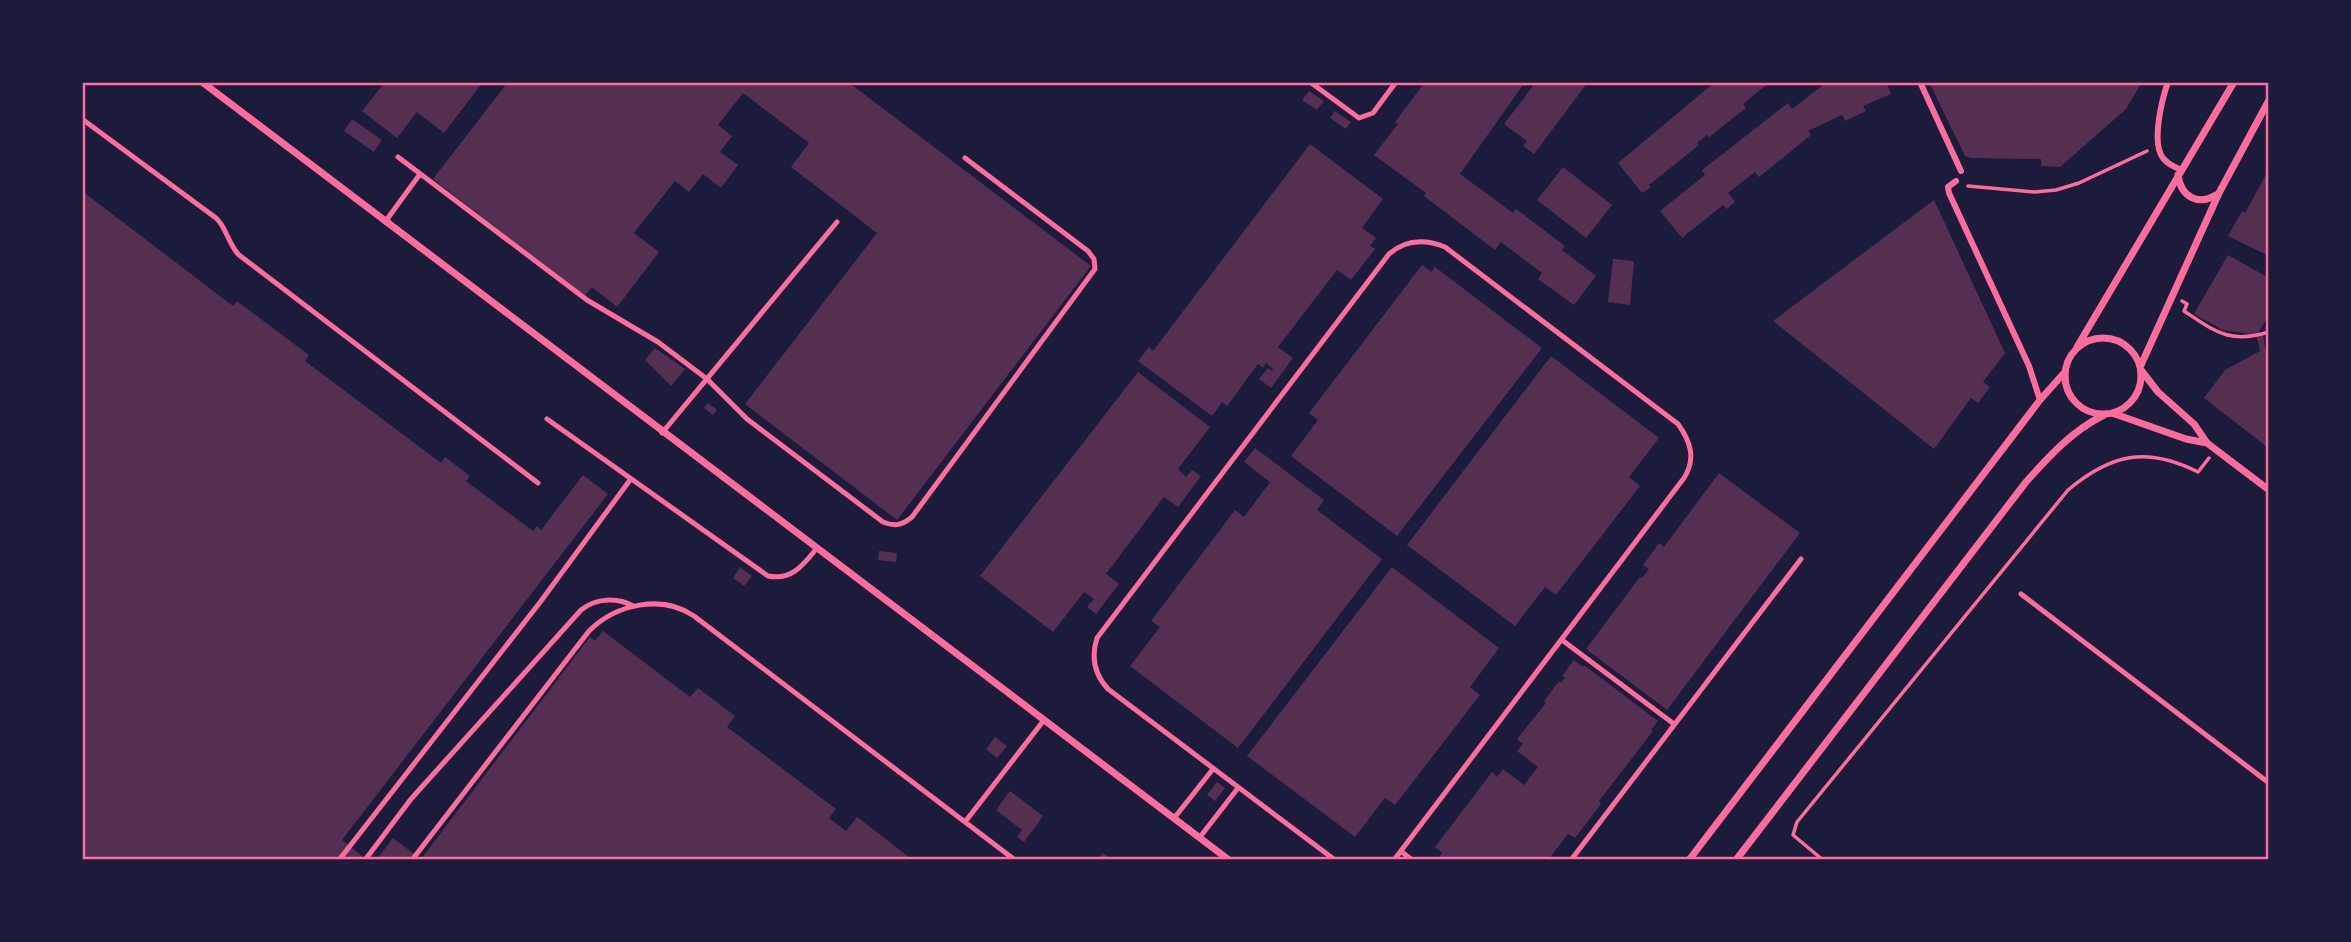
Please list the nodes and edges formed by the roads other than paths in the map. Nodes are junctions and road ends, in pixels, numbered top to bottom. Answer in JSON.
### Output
{"nodes":[{"id":1,"x":202,"y":82,"type":"edge"},
{"id":2,"x":1310,"y":82,"type":"edge"},
{"id":3,"x":1396,"y":82,"type":"edge"},
{"id":4,"x":1920,"y":82,"type":"edge"},
{"id":5,"x":2168,"y":82,"type":"edge"},
{"id":6,"x":2234,"y":82,"type":"edge"},
{"id":7,"x":2269,"y":100,"type":"edge"},
{"id":8,"x":82,"y":118,"type":"edge"},
{"id":9,"x":398,"y":157,"type":"dead end"},
{"id":10,"x":965,"y":158,"type":"dead end"},
{"id":11,"x":1961,"y":171,"type":"road end"},
{"id":12,"x":2180,"y":172,"type":"junction"},
{"id":13,"x":420,"y":174,"type":"junction"},
{"id":14,"x":1956,"y":181,"type":"dead end"},
{"id":15,"x":2219,"y":193,"type":"junction"},
{"id":16,"x":384,"y":222,"type":"junction"},
{"id":17,"x":837,"y":222,"type":"dead end"},
{"id":18,"x":2077,"y":348,"type":"junction"},
{"id":19,"x":2141,"y":367,"type":"junction"},
{"id":20,"x":2064,"y":373,"type":"junction"},
{"id":21,"x":707,"y":379,"type":"junction"},
{"id":22,"x":2040,"y":400,"type":"junction"},
{"id":23,"x":2108,"y":414,"type":"junction"},
{"id":24,"x":547,"y":419,"type":"dead end"},
{"id":25,"x":662,"y":433,"type":"junction"},
{"id":26,"x":2207,"y":443,"type":"junction"},
{"id":27,"x":630,"y":480,"type":"junction"},
{"id":28,"x":538,"y":483,"type":"dead end"},
{"id":29,"x":2269,"y":489,"type":"edge"},
{"id":30,"x":817,"y":548,"type":"junction"},
{"id":31,"x":1801,"y":559,"type":"dead end"},
{"id":32,"x":2021,"y":594,"type":"dead end"},
{"id":33,"x":633,"y":606,"type":"junction"},
{"id":34,"x":1562,"y":640,"type":"junction"},
{"id":35,"x":1044,"y":720,"type":"junction"},
{"id":36,"x":1674,"y":724,"type":"junction"},
{"id":37,"x":1213,"y":768,"type":"junction"},
{"id":38,"x":2269,"y":783,"type":"edge"},
{"id":39,"x":1238,"y":788,"type":"junction"},
{"id":40,"x":1175,"y":817,"type":"junction"},
{"id":41,"x":965,"y":822,"type":"junction"},
{"id":42,"x":1200,"y":837,"type":"junction"},
{"id":43,"x":1402,"y":852,"type":"junction"},
{"id":44,"x":339,"y":860,"type":"edge"},
{"id":45,"x":365,"y":860,"type":"edge"},
{"id":46,"x":412,"y":860,"type":"edge"},
{"id":47,"x":1015,"y":860,"type":"edge"},
{"id":48,"x":1229,"y":860,"type":"edge"},
{"id":49,"x":1335,"y":860,"type":"edge"},
{"id":50,"x":1394,"y":860,"type":"edge"},
{"id":51,"x":1412,"y":860,"type":"edge"},
{"id":52,"x":1571,"y":860,"type":"edge"},
{"id":53,"x":1689,"y":860,"type":"edge"},
{"id":54,"x":1736,"y":860,"type":"edge"}],
"edges":[{"from":1,"to":16,"type":"street"},
{"from":2,"to":3,"type":"lane"},
{"from":4,"to":11,"type":"street"},
{"from":5,"to":12,"type":"street"},
{"from":6,"to":12,"type":"street"},
{"from":7,"to":15,"type":"street"},
{"from":8,"to":28,"type":"lane"},
{"from":9,"to":13,"type":"lane"},
{"from":10,"to":21,"type":"lane"},
{"from":12,"to":15,"type":"street"},
{"from":12,"to":18,"type":"street"},
{"from":13,"to":16,"type":"lane"},
{"from":13,"to":21,"type":"lane"},
{"from":14,"to":22,"type":"street"},
{"from":15,"to":19,"type":"street"},
{"from":16,"to":25,"type":"street"},
{"from":17,"to":21,"type":"lane"},
{"from":18,"to":19,"type":"street"},
{"from":18,"to":20,"type":"street"},
{"from":19,"to":23,"type":"street"},
{"from":19,"to":26,"type":"street"},
{"from":20,"to":22,"type":"street"},
{"from":20,"to":23,"type":"street"},
{"from":21,"to":25,"type":"lane"},
{"from":22,"to":53,"type":"street"},
{"from":23,"to":26,"type":"street"},
{"from":23,"to":54,"type":"street"},
{"from":24,"to":27,"type":"lane"},
{"from":25,"to":30,"type":"street"},
{"from":26,"to":29,"type":"street"},
{"from":27,"to":30,"type":"lane"},
{"from":27,"to":44,"type":"lane"},
{"from":30,"to":35,"type":"street"},
{"from":31,"to":36,"type":"lane"},
{"from":32,"to":38,"type":"lane"},
{"from":33,"to":41,"type":"lane"},
{"from":33,"to":45,"type":"lane"},
{"from":33,"to":46,"type":"lane"},
{"from":34,"to":36,"type":"lane"},
{"from":34,"to":37,"type":"lane"},
{"from":34,"to":43,"type":"lane"},
{"from":35,"to":40,"type":"street"},
{"from":35,"to":41,"type":"lane"},
{"from":36,"to":52,"type":"lane"},
{"from":37,"to":39,"type":"lane"},
{"from":37,"to":40,"type":"lane"},
{"from":39,"to":42,"type":"lane"},
{"from":39,"to":49,"type":"lane"},
{"from":40,"to":42,"type":"street"},
{"from":41,"to":47,"type":"lane"},
{"from":42,"to":48,"type":"street"},
{"from":43,"to":50,"type":"lane"},
{"from":43,"to":51,"type":"lane"}]}
